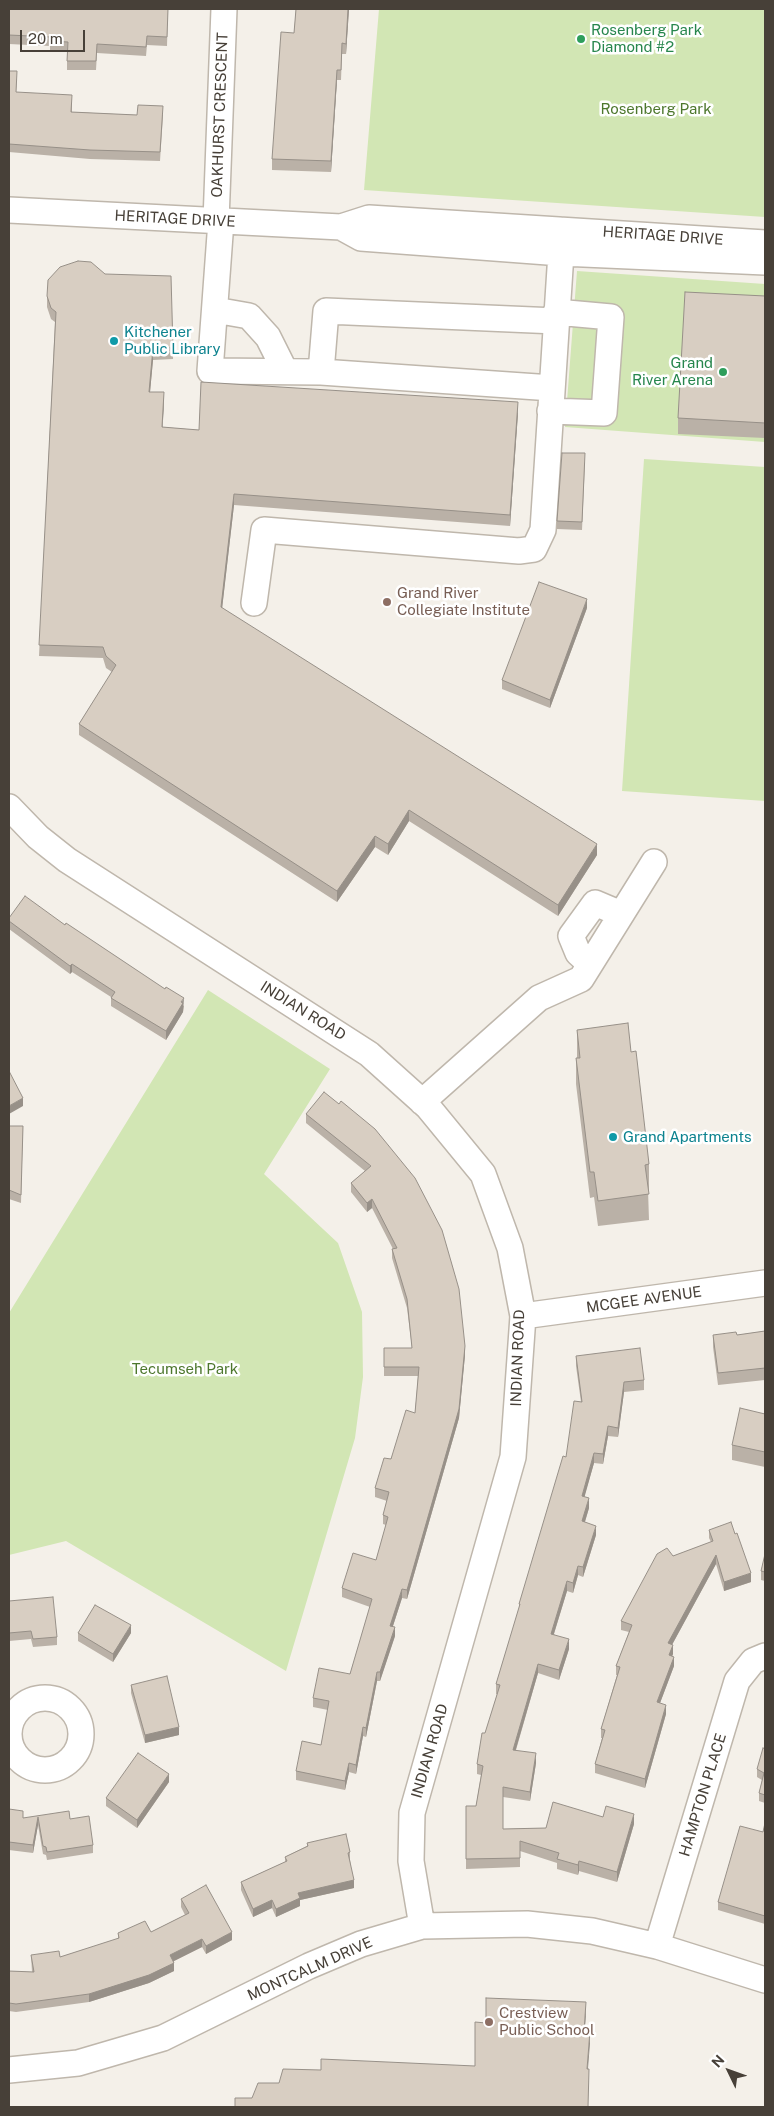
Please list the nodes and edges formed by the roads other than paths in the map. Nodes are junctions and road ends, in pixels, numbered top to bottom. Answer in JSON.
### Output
{"nodes":[{"id":1,"x":224,"y":9,"type":"edge"},
{"id":2,"x":9,"y":210,"type":"edge"},
{"id":3,"x":218,"y":221,"type":"junction"},
{"id":4,"x":560,"y":241,"type":"junction"},
{"id":5,"x":765,"y":243,"type":"edge"},
{"id":6,"x":765,"y":262,"type":"edge"},
{"id":7,"x":215,"y":310,"type":"junction"},
{"id":8,"x":556,"y":316,"type":"junction"},
{"id":9,"x":285,"y":371,"type":"junction"},
{"id":10,"x":321,"y":372,"type":"junction"},
{"id":11,"x":551,"y":399,"type":"junction"},
{"id":12,"x":254,"y":604,"type":"dead end"},
{"id":13,"x":9,"y":807,"type":"edge"},
{"id":14,"x":654,"y":862,"type":"dead end"},
{"id":15,"x":422,"y":1102,"type":"junction"},
{"id":16,"x":765,"y":1284,"type":"edge"},
{"id":17,"x":523,"y":1316,"type":"junction"},
{"id":18,"x":765,"y":1656,"type":"edge"},
{"id":19,"x":422,"y":1926,"type":"junction"},
{"id":20,"x":657,"y":1946,"type":"junction"},
{"id":21,"x":765,"y":1980,"type":"edge"},
{"id":22,"x":9,"y":2070,"type":"edge"}],
"edges":[{"from":1,"to":3,"type":"street","name":"OAKHURST CRESCENT"},
{"from":2,"to":3,"type":"street","name":"HERITAGE DRIVE"},
{"from":3,"to":4,"type":"street","name":"HERITAGE DRIVE"},
{"from":3,"to":7,"type":"street","name":"OAKHURST CRESCENT"},
{"from":4,"to":5,"type":"street","name":"HERITAGE DRIVE"},
{"from":4,"to":6,"type":"street","name":"HERITAGE DRIVE"},
{"from":4,"to":8,"type":"street"},
{"from":7,"to":9,"type":"street"},
{"from":7,"to":9,"type":"street","name":"OAKHURST CRESCENT"},
{"from":8,"to":10,"type":"street"},
{"from":8,"to":11,"type":"street"},
{"from":8,"to":11,"type":"street"},
{"from":9,"to":10,"type":"street"},
{"from":10,"to":11,"type":"street"},
{"from":11,"to":12,"type":"street"},
{"from":13,"to":15,"type":"street","name":"INDIAN ROAD"},
{"from":14,"to":15,"type":"street"},
{"from":15,"to":17,"type":"street","name":"INDIAN ROAD"},
{"from":16,"to":17,"type":"street","name":"MCGEE AVENUE"},
{"from":17,"to":19,"type":"street","name":"INDIAN ROAD"},
{"from":18,"to":20,"type":"street","name":"HAMPTON PLACE"},
{"from":19,"to":20,"type":"street","name":"MONTCALM DRIVE"},
{"from":19,"to":22,"type":"street","name":"MONTCALM DRIVE"},
{"from":20,"to":21,"type":"street","name":"MONTCALM DRIVE"}]}
